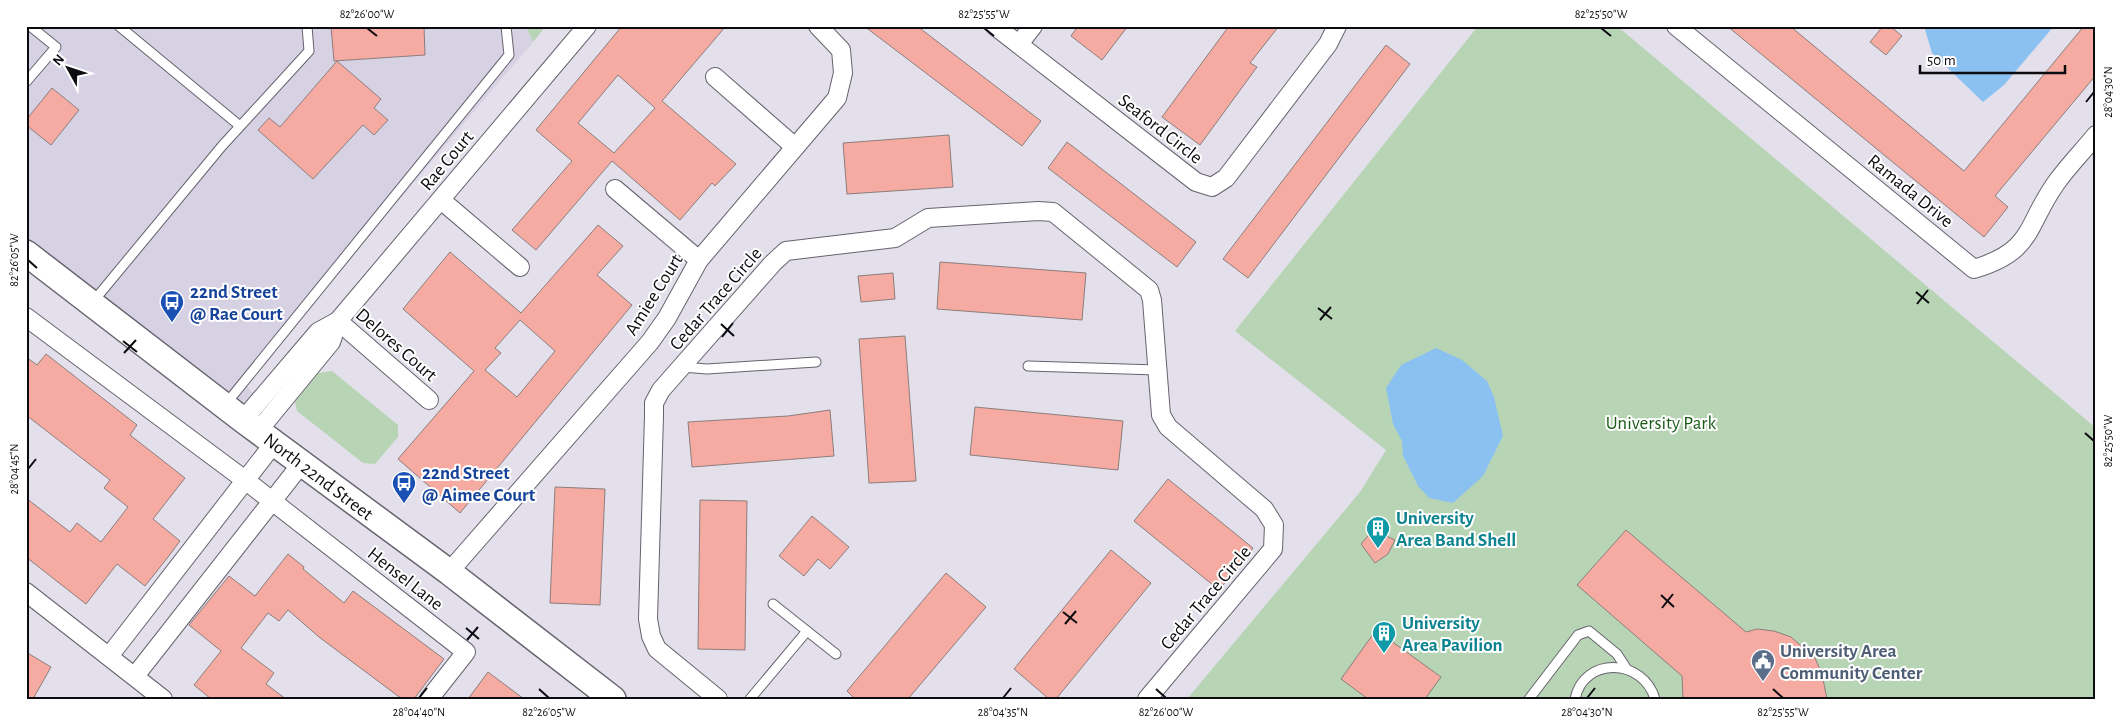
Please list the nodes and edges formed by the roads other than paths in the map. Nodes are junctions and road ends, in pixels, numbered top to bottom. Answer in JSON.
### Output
{"nodes":[{"id":1,"x":30,"y":26,"type":"edge"},
{"id":2,"x":119,"y":26,"type":"edge"},
{"id":3,"x":308,"y":26,"type":"edge"},
{"id":4,"x":506,"y":26,"type":"edge"},
{"id":5,"x":587,"y":26,"type":"edge"},
{"id":6,"x":818,"y":26,"type":"edge"},
{"id":7,"x":996,"y":26,"type":"edge"},
{"id":8,"x":1033,"y":26,"type":"edge"},
{"id":9,"x":1337,"y":26,"type":"edge"},
{"id":10,"x":1676,"y":26,"type":"edge"},
{"id":11,"x":1019,"y":44,"type":"junction"},
{"id":12,"x":715,"y":77,"type":"dead end"},
{"id":13,"x":26,"y":82,"type":"edge"},
{"id":14,"x":240,"y":126,"type":"junction"},
{"id":15,"x":2096,"y":135,"type":"edge"},
{"id":16,"x":795,"y":147,"type":"junction"},
{"id":17,"x":615,"y":190,"type":"dead end"},
{"id":18,"x":440,"y":200,"type":"junction"},
{"id":19,"x":26,"y":252,"type":"edge"},
{"id":20,"x":699,"y":260,"type":"junction"},
{"id":21,"x":520,"y":267,"type":"dead end"},
{"id":22,"x":92,"y":303,"type":"junction"},
{"id":23,"x":26,"y":317,"type":"edge"},
{"id":24,"x":338,"y":321,"type":"junction"},
{"id":25,"x":816,"y":362,"type":"dead end"},
{"id":26,"x":1028,"y":366,"type":"dead end"},
{"id":27,"x":682,"y":367,"type":"junction"},
{"id":28,"x":1158,"y":370,"type":"junction"},
{"id":29,"x":429,"y":400,"type":"dead end"},
{"id":30,"x":250,"y":425,"type":"junction"},
{"id":31,"x":302,"y":463,"type":"junction"},
{"id":32,"x":245,"y":480,"type":"junction"},
{"id":33,"x":273,"y":502,"type":"junction"},
{"id":34,"x":449,"y":572,"type":"junction"},
{"id":35,"x":26,"y":592,"type":"edge"},
{"id":36,"x":773,"y":604,"type":"dead end"},
{"id":37,"x":807,"y":631,"type":"junction"},
{"id":38,"x":836,"y":654,"type":"dead end"},
{"id":39,"x":110,"y":655,"type":"junction"},
{"id":40,"x":1626,"y":668,"type":"junction"},
{"id":41,"x":135,"y":676,"type":"junction"},
{"id":42,"x":163,"y":699,"type":"edge"},
{"id":43,"x":429,"y":699,"type":"edge"},
{"id":44,"x":613,"y":699,"type":"edge"},
{"id":45,"x":718,"y":699,"type":"edge"},
{"id":46,"x":750,"y":699,"type":"edge"},
{"id":47,"x":1147,"y":699,"type":"edge"},
{"id":48,"x":1529,"y":699,"type":"edge"},
{"id":49,"x":1575,"y":699,"type":"edge"},
{"id":50,"x":1654,"y":699,"type":"edge"}],
"edges":[{"from":1,"to":13,"type":"lane"},
{"from":2,"to":14,"type":"lane"},
{"from":3,"to":14,"type":"lane"},
{"from":4,"to":30,"type":"lane"},
{"from":5,"to":18,"type":"street","name":"Rae Court"},
{"from":6,"to":16,"type":"street","name":"Amiee Court"},
{"from":7,"to":11,"type":"street","name":"Seaford Circle"},
{"from":8,"to":11,"type":"street"},
{"from":9,"to":11,"type":"street","name":"Seaford Circle"},
{"from":10,"to":15,"type":"street","name":"Ramada Drive"},
{"from":12,"to":16,"type":"street"},
{"from":14,"to":22,"type":"lane"},
{"from":16,"to":20,"type":"street","name":"Amiee Court"},
{"from":17,"to":20,"type":"street"},
{"from":18,"to":21,"type":"street"},
{"from":18,"to":24,"type":"street","name":"Rae Court"},
{"from":19,"to":22,"type":"street","name":"North 22nd Street"},
{"from":20,"to":34,"type":"street","name":"Amiee Court"},
{"from":22,"to":30,"type":"street","name":"North 22nd Street"},
{"from":23,"to":32,"type":"street","name":"Hensel Lane"},
{"from":24,"to":29,"type":"street","name":"Delores Court"},
{"from":24,"to":30,"type":"street","name":"Rae Court"},
{"from":25,"to":27,"type":"lane"},
{"from":26,"to":28,"type":"lane"},
{"from":27,"to":28,"type":"street","name":"Cedar Trace Circle"},
{"from":27,"to":45,"type":"street","name":"Cedar Trace Circle"},
{"from":28,"to":47,"type":"street","name":"Cedar Trace Circle"},
{"from":30,"to":31,"type":"street","name":"North 22nd Street"},
{"from":30,"to":32,"type":"street","name":"Rae Court"},
{"from":31,"to":33,"type":"street"},
{"from":31,"to":34,"type":"street","name":"North 22nd Street"},
{"from":32,"to":33,"type":"street","name":"Hensel Lane"},
{"from":32,"to":39,"type":"street"},
{"from":33,"to":41,"type":"street"},
{"from":33,"to":43,"type":"street","name":"Hensel Lane"},
{"from":34,"to":44,"type":"street","name":"North 22nd Street"},
{"from":35,"to":39,"type":"street"},
{"from":36,"to":37,"type":"lane"},
{"from":37,"to":38,"type":"lane"},
{"from":37,"to":46,"type":"lane"},
{"from":39,"to":41,"type":"street"},
{"from":40,"to":48,"type":"lane"},
{"from":40,"to":49,"type":"lane"},
{"from":40,"to":50,"type":"lane"},
{"from":41,"to":42,"type":"street"}]}
